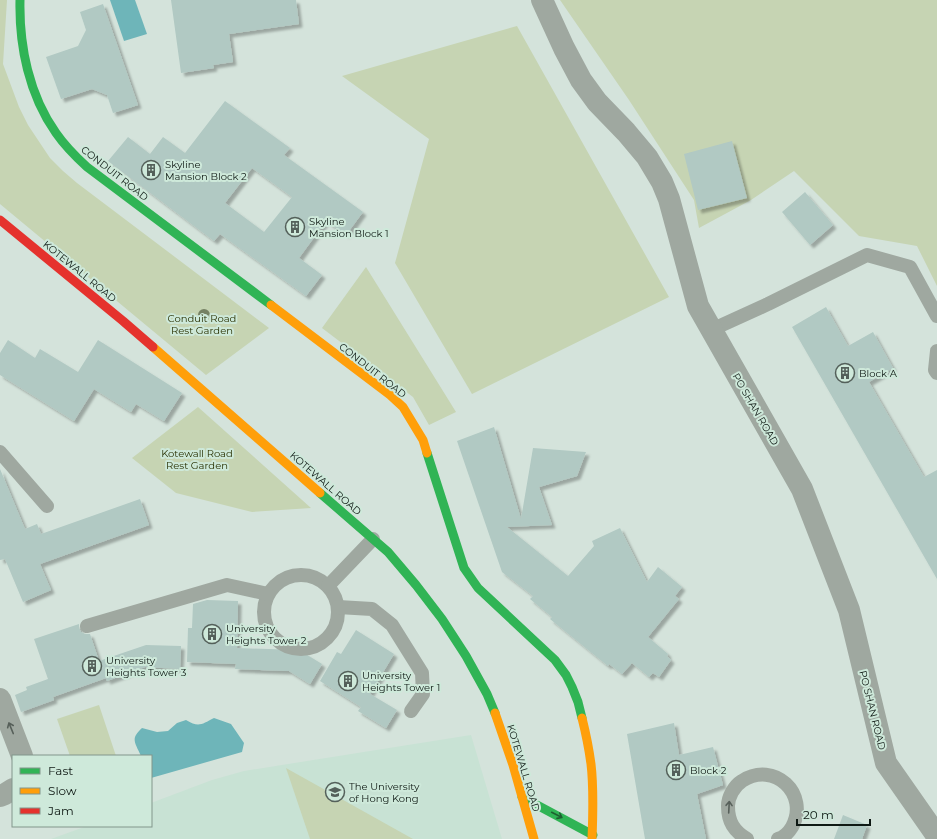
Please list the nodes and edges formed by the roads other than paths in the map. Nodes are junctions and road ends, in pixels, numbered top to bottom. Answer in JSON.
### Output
{"nodes":[{"id":1,"x":20,"y":0,"type":"edge"},
{"id":2,"x":542,"y":0,"type":"edge"},
{"id":3,"x":0,"y":220,"type":"edge"},
{"id":4,"x":937,"y":316,"type":"edge"},
{"id":5,"x":711,"y":330,"type":"junction"},
{"id":6,"x":937,"y":350,"type":"edge"},
{"id":7,"x":937,"y":373,"type":"edge"},
{"id":8,"x":0,"y":452,"type":"edge"},
{"id":9,"x":47,"y":506,"type":"dead end"},
{"id":10,"x":374,"y":539,"type":"junction"},
{"id":11,"x":328,"y":586,"type":"junction"},
{"id":12,"x":268,"y":594,"type":"junction"},
{"id":13,"x":338,"y":606,"type":"junction"},
{"id":14,"x":87,"y":626,"type":"dead end"},
{"id":15,"x":0,"y":699,"type":"edge"},
{"id":16,"x":411,"y":711,"type":"dead end"},
{"id":17,"x":22,"y":755,"type":"edge"},
{"id":18,"x":12,"y":790,"type":"edge"},
{"id":19,"x":0,"y":796,"type":"edge"},
{"id":20,"x":522,"y":797,"type":"junction"},
{"id":21,"x":937,"y":836,"type":"edge"},
{"id":22,"x":594,"y":838,"type":"edge"},
{"id":23,"x":534,"y":839,"type":"edge"},
{"id":24,"x":747,"y":839,"type":"edge"},
{"id":25,"x":778,"y":839,"type":"edge"}],
"edges":[{"from":1,"to":22,"type":"street","name":"CONDUIT ROAD"},
{"from":2,"to":5,"type":"street","name":"PO SHAN ROAD"},
{"from":3,"to":10,"type":"street","name":"KOTEWALL ROAD"},
{"from":4,"to":5,"type":"lane"},
{"from":5,"to":21,"type":"street","name":"PO SHAN ROAD"},
{"from":6,"to":7,"type":"lane"},
{"from":8,"to":9,"type":"lane"},
{"from":10,"to":11,"type":"lane"},
{"from":10,"to":20,"type":"street","name":"KOTEWALL ROAD"},
{"from":11,"to":12,"type":"lane"},
{"from":11,"to":13,"type":"lane"},
{"from":12,"to":13,"type":"lane"},
{"from":12,"to":14,"type":"lane"},
{"from":13,"to":16,"type":"lane"},
{"from":17,"to":15,"type":"street","one_way":true},
{"from":18,"to":19,"type":"street"},
{"from":20,"to":22,"type":"street","one_way":true},
{"from":20,"to":23,"type":"street","name":"KOTEWALL ROAD"},
{"from":24,"to":25,"type":"lane","one_way":true}]}
